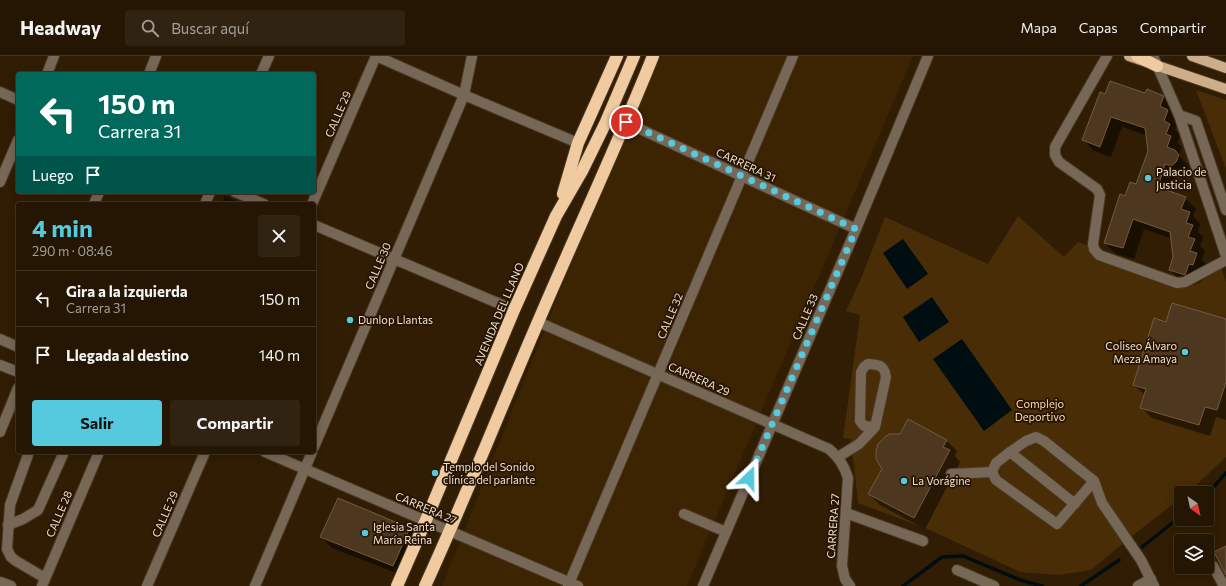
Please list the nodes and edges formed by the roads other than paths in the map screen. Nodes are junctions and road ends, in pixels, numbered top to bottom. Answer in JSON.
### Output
{"nodes":[{"id":1,"x":54,"y":56,"type":"edge"},
{"id":2,"x":156,"y":56,"type":"edge"},
{"id":3,"x":269,"y":56,"type":"edge"},
{"id":4,"x":376,"y":56,"type":"edge"},
{"id":5,"x":472,"y":56,"type":"edge"},
{"id":6,"x":617,"y":56,"type":"edge"},
{"id":7,"x":634,"y":56,"type":"edge"},
{"id":8,"x":653,"y":56,"type":"edge"},
{"id":9,"x":793,"y":56,"type":"edge"},
{"id":10,"x":928,"y":56,"type":"edge"},
{"id":11,"x":1107,"y":56,"type":"edge"},
{"id":12,"x":1129,"y":56,"type":"edge"},
{"id":13,"x":1137,"y":56,"type":"edge"},
{"id":14,"x":1192,"y":56,"type":"edge"},
{"id":15,"x":1155,"y":61,"type":"edge"},
{"id":16,"x":1226,"y":68,"type":"edge"},
{"id":17,"x":47,"y":72,"type":"edge"},
{"id":18,"x":150,"y":72,"type":"edge"},
{"id":19,"x":262,"y":72,"type":"edge"},
{"id":20,"x":1226,"y":89,"type":"edge"},
{"id":21,"x":0,"y":92,"type":"edge"},
{"id":22,"x":464,"y":95,"type":"junction"},
{"id":23,"x":16,"y":99,"type":"edge"},
{"id":24,"x":1179,"y":115,"type":"junction"},
{"id":25,"x":626,"y":122,"type":"junction"},
{"id":26,"x":578,"y":143,"type":"junction"},
{"id":27,"x":16,"y":145,"type":"edge"},
{"id":28,"x":743,"y":176,"type":"junction"},
{"id":29,"x":0,"y":182,"type":"edge"},
{"id":30,"x":240,"y":194,"type":"edge"},
{"id":31,"x":259,"y":202,"type":"edge"},
{"id":32,"x":313,"y":202,"type":"edge"},
{"id":33,"x":1226,"y":210,"type":"edge"},
{"id":34,"x":556,"y":216,"type":"junction"},
{"id":35,"x":1226,"y":225,"type":"edge"},
{"id":36,"x":316,"y":226,"type":"edge"},
{"id":37,"x":856,"y":229,"type":"junction"},
{"id":38,"x":1220,"y":238,"type":"junction"},
{"id":39,"x":1226,"y":256,"type":"edge"},
{"id":40,"x":394,"y":259,"type":"junction"},
{"id":41,"x":1226,"y":260,"type":"edge"},
{"id":42,"x":514,"y":310,"type":"junction"},
{"id":43,"x":538,"y":322,"type":"junction"},
{"id":44,"x":0,"y":339,"type":"edge"},
{"id":45,"x":16,"y":346,"type":"edge"},
{"id":46,"x":0,"y":365,"type":"edge"},
{"id":47,"x":16,"y":371,"type":"edge"},
{"id":48,"x":658,"y":374,"type":"junction"},
{"id":49,"x":16,"y":393,"type":"edge"},
{"id":50,"x":772,"y":424,"type":"junction"},
{"id":51,"x":875,"y":427,"type":"junction"},
{"id":52,"x":0,"y":432,"type":"edge"},
{"id":53,"x":316,"y":442,"type":"edge"},
{"id":54,"x":1010,"y":452,"type":"junction"},
{"id":55,"x":28,"y":454,"type":"edge"},
{"id":56,"x":63,"y":454,"type":"edge"},
{"id":57,"x":98,"y":454,"type":"edge"},
{"id":58,"x":204,"y":454,"type":"edge"},
{"id":59,"x":270,"y":454,"type":"edge"},
{"id":60,"x":311,"y":454,"type":"edge"},
{"id":61,"x":838,"y":457,"type":"junction"},
{"id":62,"x":845,"y":467,"type":"joint"},
{"id":63,"x":304,"y":469,"type":"junction"},
{"id":64,"x":992,"y":472,"type":"junction"},
{"id":65,"x":951,"y":474,"type":"dead end"},
{"id":66,"x":1094,"y":481,"type":"junction"},
{"id":67,"x":1075,"y":504,"type":"junction"},
{"id":68,"x":846,"y":513,"type":"junction"},
{"id":69,"x":684,"y":514,"type":"dead end"},
{"id":70,"x":426,"y":520,"type":"junction"},
{"id":71,"x":8,"y":525,"type":"junction"},
{"id":72,"x":450,"y":531,"type":"junction"},
{"id":73,"x":726,"y":532,"type":"junction"},
{"id":74,"x":923,"y":541,"type":"dead end"},
{"id":75,"x":1214,"y":568,"type":"edge"},
{"id":76,"x":957,"y":570,"type":"dead end"},
{"id":77,"x":0,"y":582,"type":"edge"},
{"id":78,"x":43,"y":582,"type":"edge"},
{"id":79,"x":1153,"y":583,"type":"edge"},
{"id":80,"x":572,"y":585,"type":"edge"},
{"id":81,"x":11,"y":586,"type":"edge"},
{"id":82,"x":147,"y":586,"type":"edge"},
{"id":83,"x":254,"y":586,"type":"edge"},
{"id":84,"x":397,"y":586,"type":"edge"},
{"id":85,"x":425,"y":586,"type":"edge"},
{"id":86,"x":703,"y":586,"type":"edge"},
{"id":87,"x":850,"y":586,"type":"edge"},
{"id":88,"x":994,"y":586,"type":"edge"},
{"id":89,"x":1138,"y":586,"type":"edge"},
{"id":90,"x":1224,"y":586,"type":"edge"}],
"edges":[{"from":1,"to":17,"type":"street"},
{"from":2,"to":18,"type":"street"},
{"from":3,"to":19,"type":"street"},
{"from":4,"to":22,"type":"street"},
{"from":4,"to":32,"type":"street","name":"CALLE 29"},
{"from":5,"to":22,"type":"street","name":"CALLE 30"},
{"from":6,"to":26,"type":"highway"},
{"from":7,"to":34,"type":"highway","name":"AVENIDA DEL LLANO"},
{"from":8,"to":25,"type":"highway"},
{"from":9,"to":28,"type":"street","name":"CALLE 32"},
{"from":10,"to":37,"type":"street","name":"CALLE 33"},
{"from":11,"to":41,"type":"street"},
{"from":12,"to":15,"type":"main road"},
{"from":13,"to":15,"type":"highway"},
{"from":14,"to":16,"type":"main road"},
{"from":15,"to":20,"type":"main road"},
{"from":15,"to":24,"type":"street"},
{"from":21,"to":23,"type":"street"},
{"from":22,"to":26,"type":"street"},
{"from":22,"to":40,"type":"street","name":"CALLE 30"},
{"from":24,"to":33,"type":"street"},
{"from":24,"to":38,"type":"street"},
{"from":25,"to":28,"type":"street","name":"CARRERA 31"},
{"from":25,"to":43,"type":"highway"},
{"from":26,"to":34,"type":"highway"},
{"from":27,"to":29,"type":"street"},
{"from":28,"to":37,"type":"street","name":"CARRERA 31"},
{"from":28,"to":48,"type":"street","name":"CALLE 32"},
{"from":30,"to":31,"type":"street"},
{"from":34,"to":42,"type":"highway","name":"AVENIDA DEL LLANO"},
{"from":35,"to":38,"type":"street"},
{"from":36,"to":40,"type":"street"},
{"from":37,"to":50,"type":"street","name":"CALLE 33"},
{"from":38,"to":39,"type":"street"},
{"from":40,"to":42,"type":"street"},
{"from":40,"to":53,"type":"street","name":"CALLE 30"},
{"from":42,"to":70,"type":"highway","name":"AVENIDA DEL LLANO"},
{"from":43,"to":48,"type":"street","name":"CARRERA 29"},
{"from":43,"to":72,"type":"highway"},
{"from":44,"to":45,"type":"street"},
{"from":46,"to":47,"type":"street"},
{"from":48,"to":50,"type":"street","name":"CARRERA 29"},
{"from":48,"to":80,"type":"street","name":"CALLE 32"},
{"from":49,"to":52,"type":"street"},
{"from":50,"to":61,"type":"street","name":"CARRERA 29"},
{"from":50,"to":73,"type":"street","name":"CALLE 33"},
{"from":51,"to":51,"type":"street"},
{"from":51,"to":61,"type":"street"},
{"from":54,"to":64,"type":"street"},
{"from":54,"to":66,"type":"street"},
{"from":54,"to":67,"type":"street"},
{"from":55,"to":71,"type":"street"},
{"from":56,"to":71,"type":"street"},
{"from":57,"to":78,"type":"street","name":"CALLE 28"},
{"from":58,"to":82,"type":"street","name":"CALLE 29"},
{"from":59,"to":63,"type":"street","name":"CARRERA 27"},
{"from":60,"to":63,"type":"street"},
{"from":61,"to":62,"type":"street","name":"CARRERA 29"},
{"from":62,"to":68,"type":"street","name":"CARRERA 27"},
{"from":63,"to":70,"type":"street","name":"CARRERA 27"},
{"from":63,"to":83,"type":"street"},
{"from":64,"to":65,"type":"street"},
{"from":64,"to":67,"type":"street"},
{"from":66,"to":67,"type":"street"},
{"from":66,"to":79,"type":"street"},
{"from":68,"to":74,"type":"street"},
{"from":68,"to":87,"type":"street","name":"CARRERA 27"},
{"from":69,"to":73,"type":"street"},
{"from":70,"to":72,"type":"street","name":"CARRERA 27"},
{"from":70,"to":84,"type":"highway","name":"AVENIDA DEL LLANO"},
{"from":71,"to":78,"type":"street"},
{"from":72,"to":80,"type":"street","name":"CARRERA 27"},
{"from":72,"to":85,"type":"highway"},
{"from":73,"to":86,"type":"street","name":"CALLE 33"},
{"from":75,"to":90,"type":"street"},
{"from":76,"to":88,"type":"street"},
{"from":77,"to":81,"type":"street"},
{"from":79,"to":89,"type":"street"}]}
